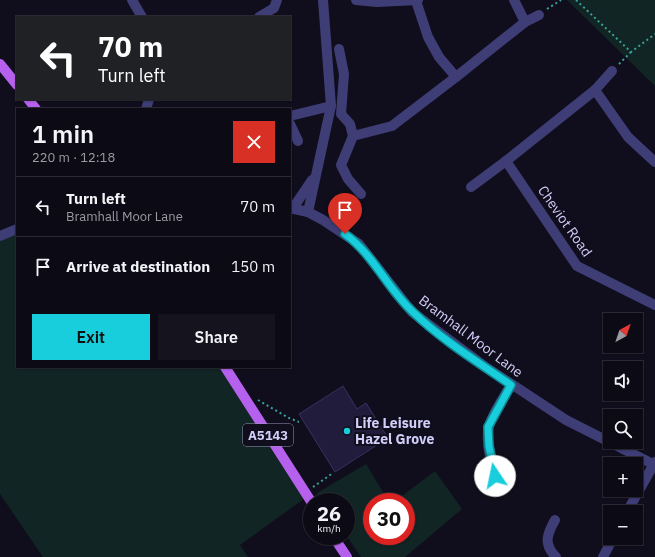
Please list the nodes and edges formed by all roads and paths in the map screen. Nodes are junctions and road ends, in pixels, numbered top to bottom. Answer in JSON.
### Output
{"nodes":[{"id":1,"x":132,"y":0,"type":"edge"},
{"id":2,"x":277,"y":0,"type":"edge"},
{"id":3,"x":323,"y":0,"type":"edge"},
{"id":4,"x":356,"y":0,"type":"edge"},
{"id":5,"x":417,"y":0,"type":"edge"},
{"id":6,"x":514,"y":0,"type":"edge"},
{"id":7,"x":561,"y":0,"type":"edge"},
{"id":8,"x":576,"y":0,"type":"edge"},
{"id":9,"x":539,"y":15,"type":"joint"},
{"id":10,"x":141,"y":16,"type":"edge"},
{"id":11,"x":261,"y":16,"type":"edge"},
{"id":12,"x":525,"y":22,"type":"junction"},
{"id":13,"x":655,"y":34,"type":"edge"},
{"id":14,"x":339,"y":49,"type":"dead end"},
{"id":15,"x":630,"y":52,"type":"junction"},
{"id":16,"x":0,"y":64,"type":"edge"},
{"id":17,"x":612,"y":71,"type":"joint"},
{"id":18,"x":456,"y":77,"type":"junction"},
{"id":19,"x":16,"y":84,"type":"edge"},
{"id":20,"x":595,"y":90,"type":"junction"},
{"id":21,"x":29,"y":100,"type":"edge"},
{"id":22,"x":331,"y":106,"type":"junction"},
{"id":23,"x":35,"y":108,"type":"edge"},
{"id":24,"x":291,"y":116,"type":"edge"},
{"id":25,"x":291,"y":126,"type":"edge"},
{"id":26,"x":353,"y":136,"type":"junction"},
{"id":27,"x":298,"y":141,"type":"dead end"},
{"id":28,"x":506,"y":161,"type":"junction"},
{"id":29,"x":655,"y":162,"type":"edge"},
{"id":30,"x":314,"y":177,"type":"junction"},
{"id":31,"x":470,"y":187,"type":"dead end"},
{"id":32,"x":360,"y":194,"type":"dead end"},
{"id":33,"x":291,"y":208,"type":"edge"},
{"id":34,"x":308,"y":212,"type":"junction"},
{"id":35,"x":16,"y":229,"type":"edge"},
{"id":36,"x":0,"y":236,"type":"edge"},
{"id":37,"x":655,"y":305,"type":"edge"},
{"id":38,"x":226,"y":368,"type":"edge"},
{"id":39,"x":511,"y":385,"type":"junction"},
{"id":40,"x":257,"y":399,"type":"dead end"},
{"id":41,"x":299,"y":422,"type":"dead end"},
{"id":42,"x":655,"y":464,"type":"edge"},
{"id":43,"x":333,"y":473,"type":"dead end"},
{"id":44,"x":499,"y":485,"type":"dead end"},
{"id":45,"x":312,"y":487,"type":"dead end"},
{"id":46,"x":306,"y":493,"type":"edge"},
{"id":47,"x":632,"y":505,"type":"edge"},
{"id":48,"x":555,"y":520,"type":"dead end"},
{"id":49,"x":339,"y":545,"type":"edge"},
{"id":50,"x":609,"y":545,"type":"edge"},
{"id":51,"x":347,"y":557,"type":"edge"},
{"id":52,"x":556,"y":557,"type":"edge"},
{"id":53,"x":603,"y":557,"type":"edge"}],
"edges":[{"from":1,"to":10,"type":"street"},
{"from":2,"to":11,"type":"street"},
{"from":3,"to":22,"type":"street"},
{"from":4,"to":5,"type":"street"},
{"from":5,"to":18,"type":"street"},
{"from":6,"to":12,"type":"street"},
{"from":7,"to":9,"type":"path"},
{"from":8,"to":15,"type":"path"},
{"from":9,"to":12,"type":"street"},
{"from":12,"to":18,"type":"street"},
{"from":13,"to":15,"type":"path"},
{"from":14,"to":26,"type":"street"},
{"from":15,"to":17,"type":"path"},
{"from":16,"to":19,"type":"main road"},
{"from":17,"to":20,"type":"street"},
{"from":18,"to":26,"type":"street"},
{"from":20,"to":28,"type":"street"},
{"from":20,"to":29,"type":"street"},
{"from":21,"to":23,"type":"main road"},
{"from":22,"to":24,"type":"street"},
{"from":22,"to":30,"type":"street"},
{"from":25,"to":27,"type":"street"},
{"from":26,"to":32,"type":"street"},
{"from":28,"to":31,"type":"street"},
{"from":28,"to":37,"type":"street","name":"Cheviot Road"},
{"from":30,"to":33,"type":"street"},
{"from":30,"to":34,"type":"street"},
{"from":33,"to":34,"type":"street","name":"Bramhall Moor Lane"},
{"from":34,"to":39,"type":"street","name":"Bramhall Moor Lane"},
{"from":35,"to":36,"type":"street"},
{"from":38,"to":46,"type":"main road","number":"A5143"},
{"from":39,"to":42,"type":"street","name":"Bramhall Moor Lane"},
{"from":39,"to":44,"type":"street"},
{"from":40,"to":41,"type":"path"},
{"from":42,"to":47,"type":"street"},
{"from":43,"to":45,"type":"path"},
{"from":48,"to":52,"type":"street"},
{"from":49,"to":51,"type":"main road"},
{"from":50,"to":53,"type":"street"}]}
